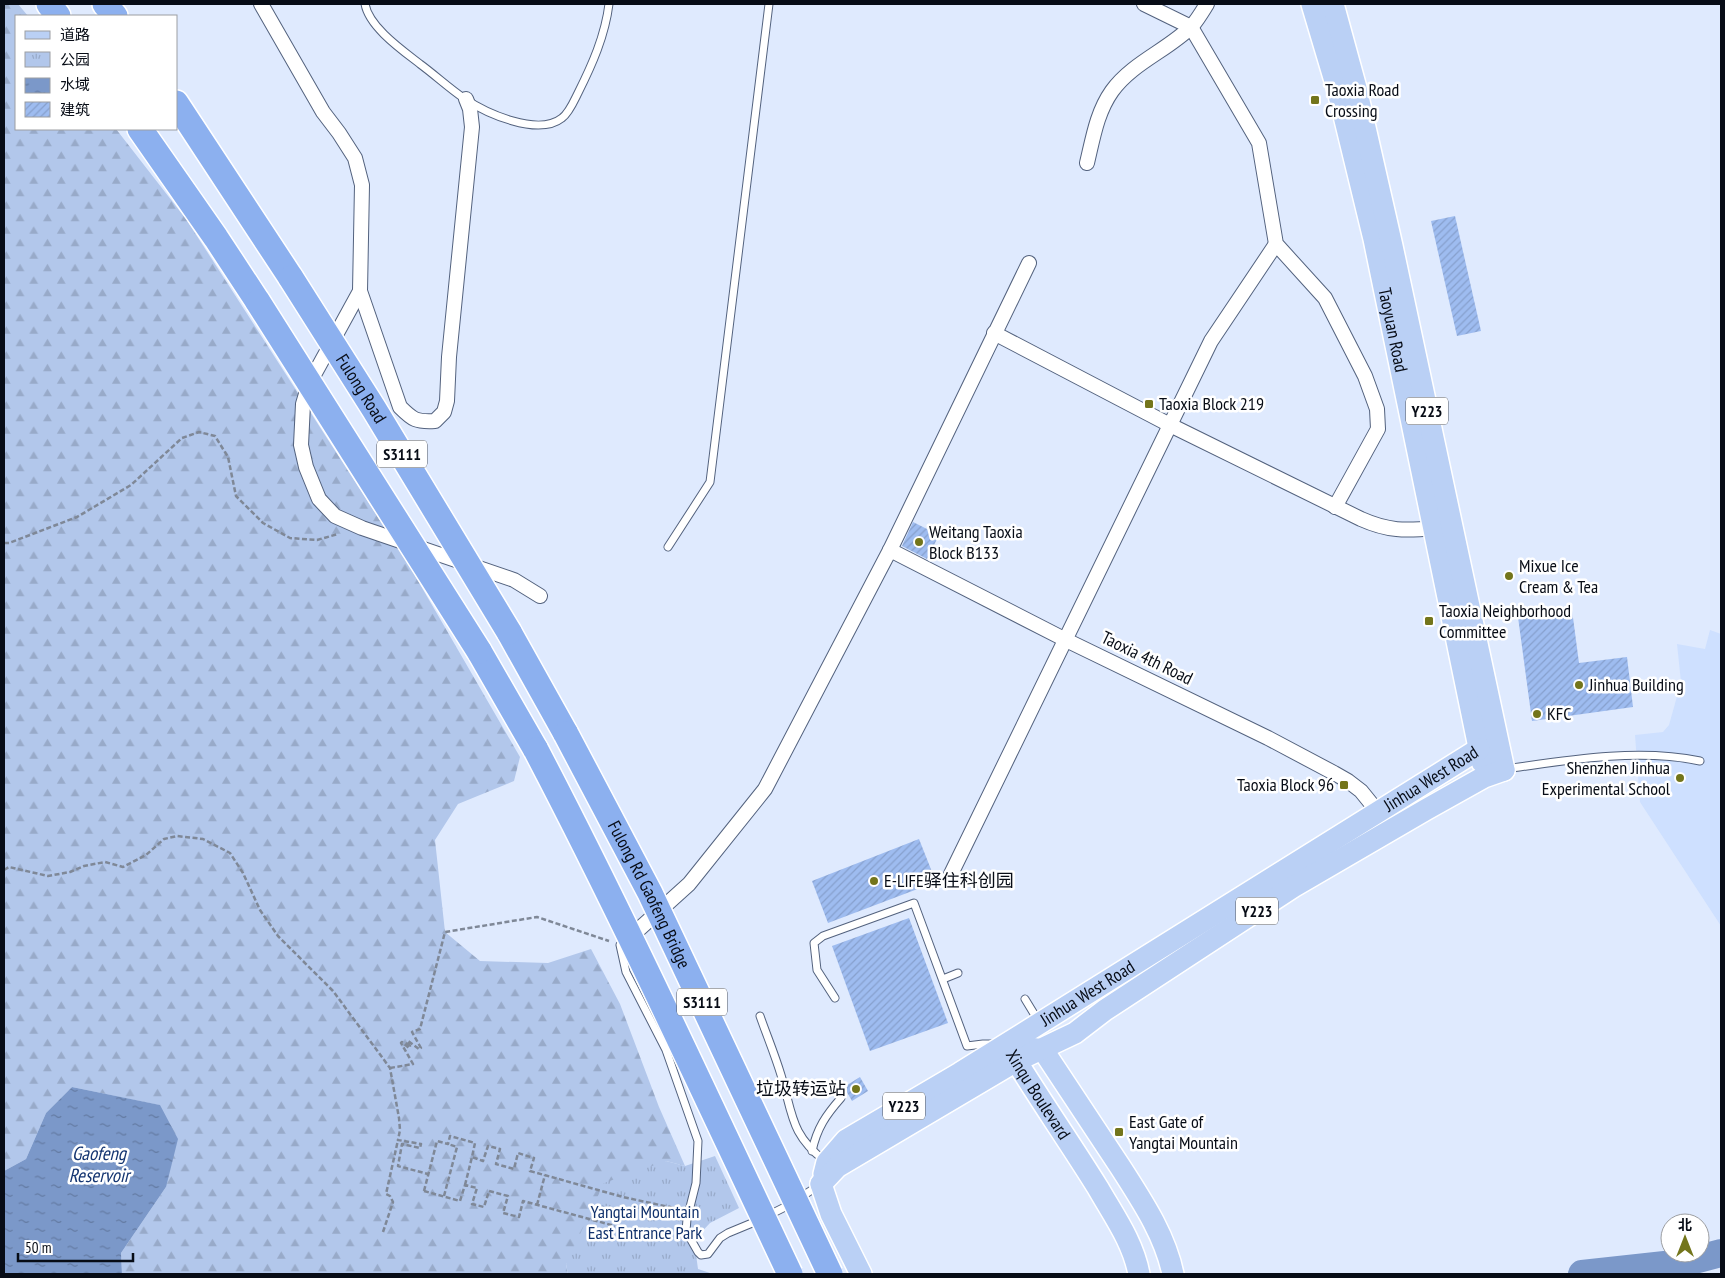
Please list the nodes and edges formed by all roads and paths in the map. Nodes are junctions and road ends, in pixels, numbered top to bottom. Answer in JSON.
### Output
{"nodes":[{"id":1,"x":49,"y":4,"type":"edge"},
{"id":2,"x":105,"y":4,"type":"edge"},
{"id":3,"x":261,"y":4,"type":"edge"},
{"id":4,"x":365,"y":4,"type":"edge"},
{"id":5,"x":609,"y":4,"type":"edge"},
{"id":6,"x":769,"y":4,"type":"edge"},
{"id":7,"x":1144,"y":4,"type":"edge"},
{"id":8,"x":1206,"y":4,"type":"edge"},
{"id":9,"x":1312,"y":4,"type":"edge"},
{"id":10,"x":1333,"y":4,"type":"edge"},
{"id":11,"x":57,"y":15,"type":"edge"},
{"id":12,"x":114,"y":15,"type":"edge"},
{"id":13,"x":1191,"y":27,"type":"junction"},
{"id":14,"x":466,"y":99,"type":"junction"},
{"id":15,"x":178,"y":106,"type":"edge"},
{"id":16,"x":141,"y":130,"type":"edge"},
{"id":17,"x":1087,"y":163,"type":"dead end"},
{"id":18,"x":1276,"y":244,"type":"junction"},
{"id":19,"x":1029,"y":263,"type":"dead end"},
{"id":20,"x":360,"y":291,"type":"junction"},
{"id":21,"x":994,"y":333,"type":"junction"},
{"id":22,"x":1170,"y":425,"type":"junction"},
{"id":23,"x":1335,"y":507,"type":"junction"},
{"id":24,"x":362,"y":528,"type":"junction"},
{"id":25,"x":1434,"y":528,"type":"junction"},
{"id":26,"x":4,"y":543,"type":"edge"},
{"id":27,"x":668,"y":547,"type":"dead end"},
{"id":28,"x":890,"y":550,"type":"junction"},
{"id":29,"x":540,"y":596,"type":"dead end"},
{"id":30,"x":1066,"y":640,"type":"junction"},
{"id":31,"x":566,"y":734,"type":"joint"},
{"id":32,"x":1479,"y":749,"type":"junction"},
{"id":33,"x":1700,"y":761,"type":"dead end"},
{"id":34,"x":1494,"y":773,"type":"junction"},
{"id":35,"x":1378,"y":812,"type":"junction"},
{"id":36,"x":4,"y":870,"type":"edge"},
{"id":37,"x":951,"y":874,"type":"dead end"},
{"id":38,"x":620,"y":945,"type":"junction"},
{"id":39,"x":958,"y":973,"type":"dead end"},
{"id":40,"x":943,"y":979,"type":"junction"},
{"id":41,"x":835,"y":998,"type":"dead end"},
{"id":42,"x":1024,"y":999,"type":"dead end"},
{"id":43,"x":760,"y":1016,"type":"dead end"},
{"id":44,"x":1040,"y":1024,"type":"junction"},
{"id":45,"x":1042,"y":1050,"type":"junction"},
{"id":46,"x":1011,"y":1053,"type":"junction"},
{"id":47,"x":390,"y":1068,"type":"junction"},
{"id":48,"x":841,"y":1098,"type":"dead end"},
{"id":49,"x":1092,"y":1122,"type":"junction"},
{"id":50,"x":1066,"y":1137,"type":"junction"},
{"id":51,"x":398,"y":1140,"type":"junction"},
{"id":52,"x":448,"y":1144,"type":"junction"},
{"id":53,"x":820,"y":1156,"type":"junction"},
{"id":54,"x":472,"y":1157,"type":"junction"},
{"id":55,"x":428,"y":1174,"type":"junction"},
{"id":56,"x":545,"y":1175,"type":"junction"},
{"id":57,"x":821,"y":1184,"type":"junction"},
{"id":58,"x":464,"y":1185,"type":"junction"},
{"id":59,"x":444,"y":1197,"type":"junction"},
{"id":60,"x":536,"y":1205,"type":"junction"},
{"id":61,"x":678,"y":1209,"type":"dead end"},
{"id":62,"x":615,"y":1226,"type":"dead end"},
{"id":63,"x":383,"y":1232,"type":"dead end"},
{"id":64,"x":790,"y":1274,"type":"edge"},
{"id":65,"x":830,"y":1274,"type":"edge"},
{"id":66,"x":860,"y":1274,"type":"edge"},
{"id":67,"x":1140,"y":1274,"type":"edge"},
{"id":68,"x":1173,"y":1274,"type":"edge"}],
"edges":[{"from":1,"to":11,"type":"highway"},
{"from":2,"to":12,"type":"highway"},
{"from":3,"to":20,"type":"street"},
{"from":4,"to":14,"type":"lane"},
{"from":5,"to":14,"type":"lane"},
{"from":6,"to":27,"type":"lane"},
{"from":7,"to":13,"type":"street"},
{"from":8,"to":13,"type":"street"},
{"from":9,"to":25,"type":"main road","name":"Taoyuan Road","number":"Y223"},
{"from":10,"to":34,"type":"main road","name":"Taoyuan Road","number":"Y223"},
{"from":13,"to":17,"type":"street"},
{"from":13,"to":18,"type":"street"},
{"from":14,"to":20,"type":"street"},
{"from":15,"to":31,"type":"highway","name":"Fulong Road","number":"S3111","bridge":true},
{"from":16,"to":64,"type":"highway","name":"Fulong Rd Gaofeng Bridge","number":"S3111","bridge":true},
{"from":18,"to":22,"type":"street"},
{"from":18,"to":23,"type":"street"},
{"from":19,"to":21,"type":"street"},
{"from":20,"to":24,"type":"street"},
{"from":21,"to":22,"type":"street"},
{"from":21,"to":28,"type":"street"},
{"from":22,"to":23,"type":"street"},
{"from":22,"to":30,"type":"street"},
{"from":23,"to":25,"type":"street"},
{"from":24,"to":26,"type":"path"},
{"from":24,"to":29,"type":"street"},
{"from":25,"to":32,"type":"main road","name":"Taoyuan Road","number":"Y223"},
{"from":28,"to":30,"type":"street","name":"Taoxia 4th Road"},
{"from":28,"to":38,"type":"street"},
{"from":30,"to":35,"type":"street","name":"Taoxia 4th Road"},
{"from":30,"to":37,"type":"street"},
{"from":31,"to":65,"type":"highway","name":"Fulong Rd Gaofeng Bridge","number":"S3111","bridge":true},
{"from":32,"to":34,"type":"main road","name":"Jinhua West Road"},
{"from":32,"to":35,"type":"main road","name":"Jinhua West Road","number":"Y223"},
{"from":33,"to":34,"type":"lane"},
{"from":34,"to":45,"type":"main road","name":"Jinhua West Road","number":"Y223"},
{"from":35,"to":44,"type":"main road","name":"Jinhua West Road","number":"Y223"},
{"from":36,"to":47,"type":"path"},
{"from":38,"to":47,"type":"path"},
{"from":38,"to":57,"type":"lane"},
{"from":39,"to":40,"type":"lane"},
{"from":40,"to":41,"type":"lane"},
{"from":40,"to":46,"type":"lane"},
{"from":42,"to":44,"type":"lane"},
{"from":43,"to":53,"type":"lane"},
{"from":44,"to":46,"type":"main road","name":"Jinhua West Road","number":"Y223"},
{"from":45,"to":46,"type":"main road","name":"Xinqu Boulevard"},
{"from":45,"to":49,"type":"main road","name":"Xinqu Boulevard"},
{"from":46,"to":50,"type":"main road","name":"Xinqu Boulevard"},
{"from":46,"to":53,"type":"main road","name":"Jinhua West Road","number":"Y223"},
{"from":46,"to":57,"type":"main road","name":"Jinhua West Road","number":"Y223"},
{"from":47,"to":51,"type":"path"},
{"from":48,"to":53,"type":"lane"},
{"from":49,"to":50,"type":"main road"},
{"from":49,"to":68,"type":"main road","name":"Xinqu Boulevard"},
{"from":50,"to":67,"type":"main road","name":"Xinqu Boulevard"},
{"from":51,"to":55,"type":"path"},
{"from":51,"to":63,"type":"path"},
{"from":52,"to":54,"type":"path"},
{"from":52,"to":55,"type":"path"},
{"from":52,"to":59,"type":"path"},
{"from":53,"to":57,"type":"main road","name":"Jinhua West Road","number":"Y223"},
{"from":54,"to":56,"type":"path"},
{"from":54,"to":58,"type":"path"},
{"from":55,"to":59,"type":"path"},
{"from":56,"to":60,"type":"path"},
{"from":56,"to":61,"type":"path"},
{"from":57,"to":66,"type":"main road"},
{"from":58,"to":59,"type":"path"},
{"from":58,"to":60,"type":"path"},
{"from":60,"to":62,"type":"path"}]}
